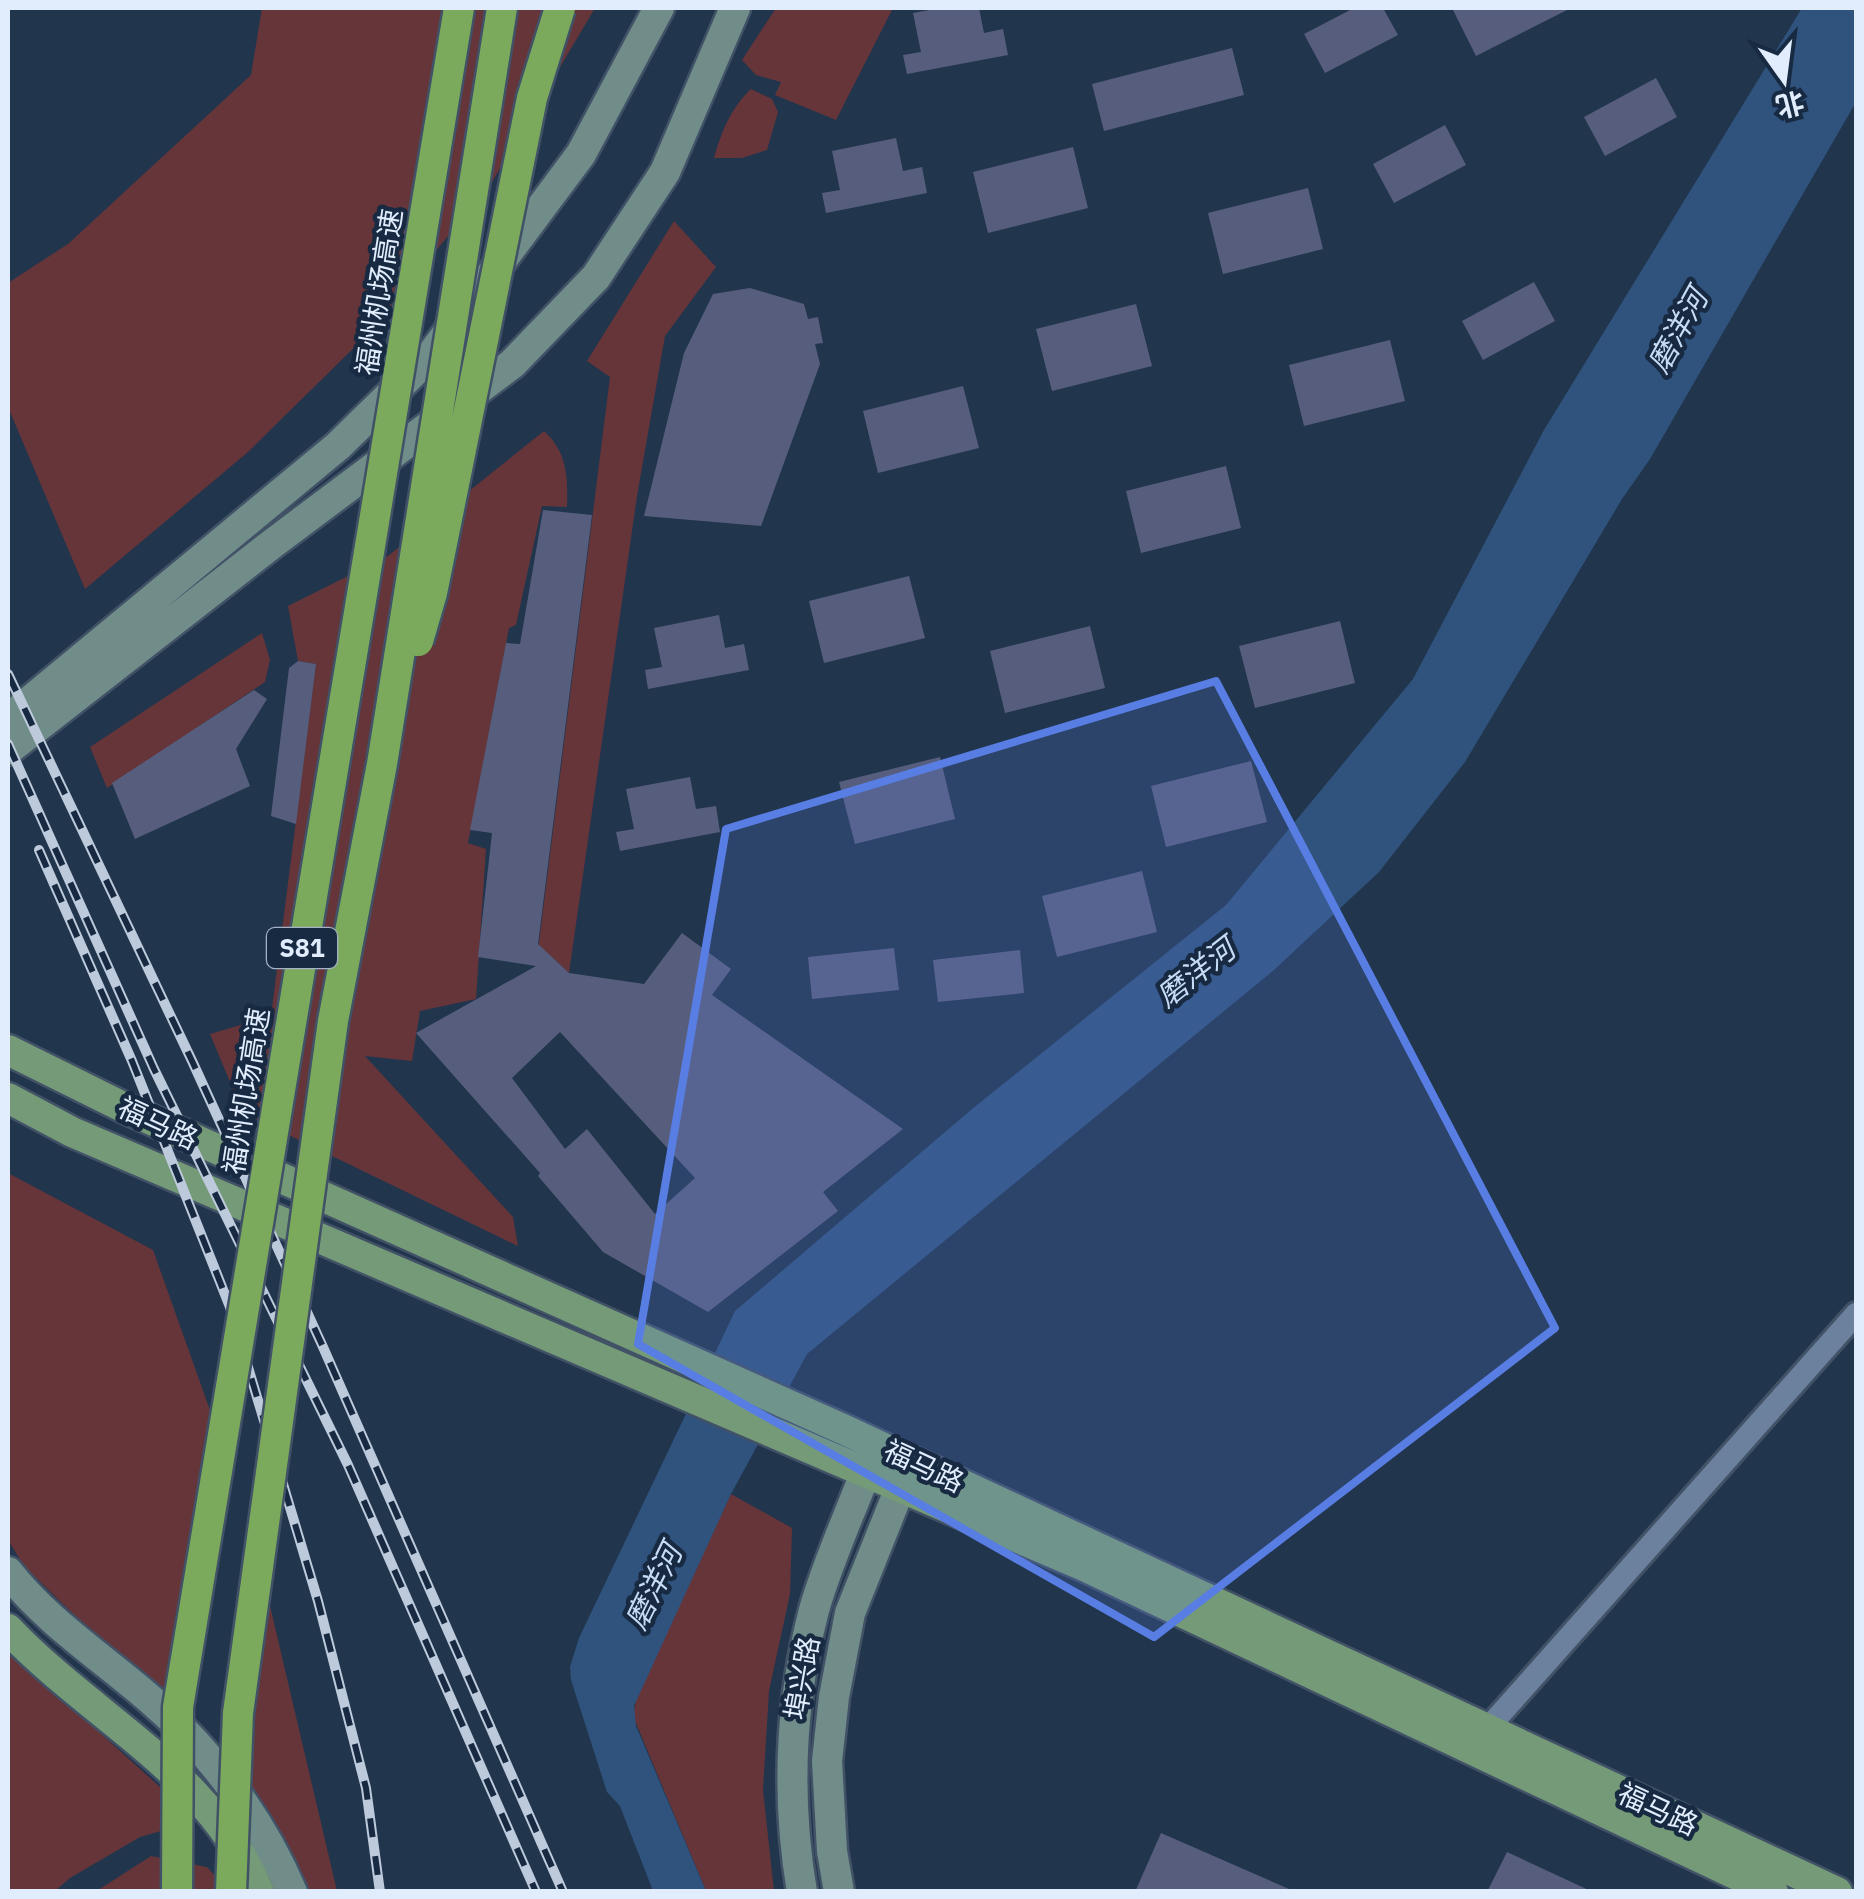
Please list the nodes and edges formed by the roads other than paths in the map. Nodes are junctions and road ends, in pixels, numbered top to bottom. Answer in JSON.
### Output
{"nodes":[{"id":1,"x":459,"y":8,"type":"edge"},
{"id":2,"x":502,"y":8,"type":"edge"},
{"id":3,"x":560,"y":8,"type":"edge"},
{"id":4,"x":659,"y":8,"type":"edge"},
{"id":5,"x":735,"y":8,"type":"edge"},
{"id":6,"x":8,"y":720,"type":"edge"},
{"id":7,"x":8,"y":750,"type":"edge"},
{"id":8,"x":382,"y":764,"type":"junction"},
{"id":9,"x":8,"y":1050,"type":"edge"},
{"id":10,"x":8,"y":1098,"type":"edge"},
{"id":11,"x":1856,"y":1314,"type":"edge"},
{"id":12,"x":865,"y":1474,"type":"junction"},
{"id":13,"x":900,"y":1488,"type":"junction"},
{"id":14,"x":8,"y":1572,"type":"edge"},
{"id":15,"x":8,"y":1629,"type":"edge"},
{"id":16,"x":1488,"y":1728,"type":"junction"},
{"id":17,"x":177,"y":1892,"type":"edge"},
{"id":18,"x":232,"y":1892,"type":"edge"},
{"id":19,"x":259,"y":1892,"type":"edge"},
{"id":20,"x":292,"y":1892,"type":"edge"},
{"id":21,"x":802,"y":1892,"type":"edge"},
{"id":22,"x":839,"y":1892,"type":"edge"},
{"id":23,"x":1773,"y":1892,"type":"edge"},
{"id":24,"x":1837,"y":1892,"type":"edge"}],
"edges":[{"from":1,"to":17,"type":"highway","name":"福州机场高速","number":"S81","bridge":true},
{"from":2,"to":8,"type":"highway","number":"S81","bridge":true},
{"from":3,"to":8,"type":"highway","bridge":true},
{"from":4,"to":6,"type":"main road"},
{"from":5,"to":7,"type":"main road"},
{"from":8,"to":18,"type":"highway","number":"S81","bridge":true},
{"from":9,"to":16,"type":"main road","name":"福马路"},
{"from":10,"to":12,"type":"main road","name":"福马路"},
{"from":11,"to":16,"type":"street"},
{"from":12,"to":13,"type":"main road","name":"福马路"},
{"from":12,"to":21,"type":"main road","name":"埠兴路"},
{"from":13,"to":22,"type":"main road","name":"埠兴路"},
{"from":13,"to":23,"type":"main road","name":"福马路"},
{"from":14,"to":20,"type":"main road"},
{"from":15,"to":19,"type":"main road"},
{"from":16,"to":24,"type":"main road","name":"福马路"}]}
